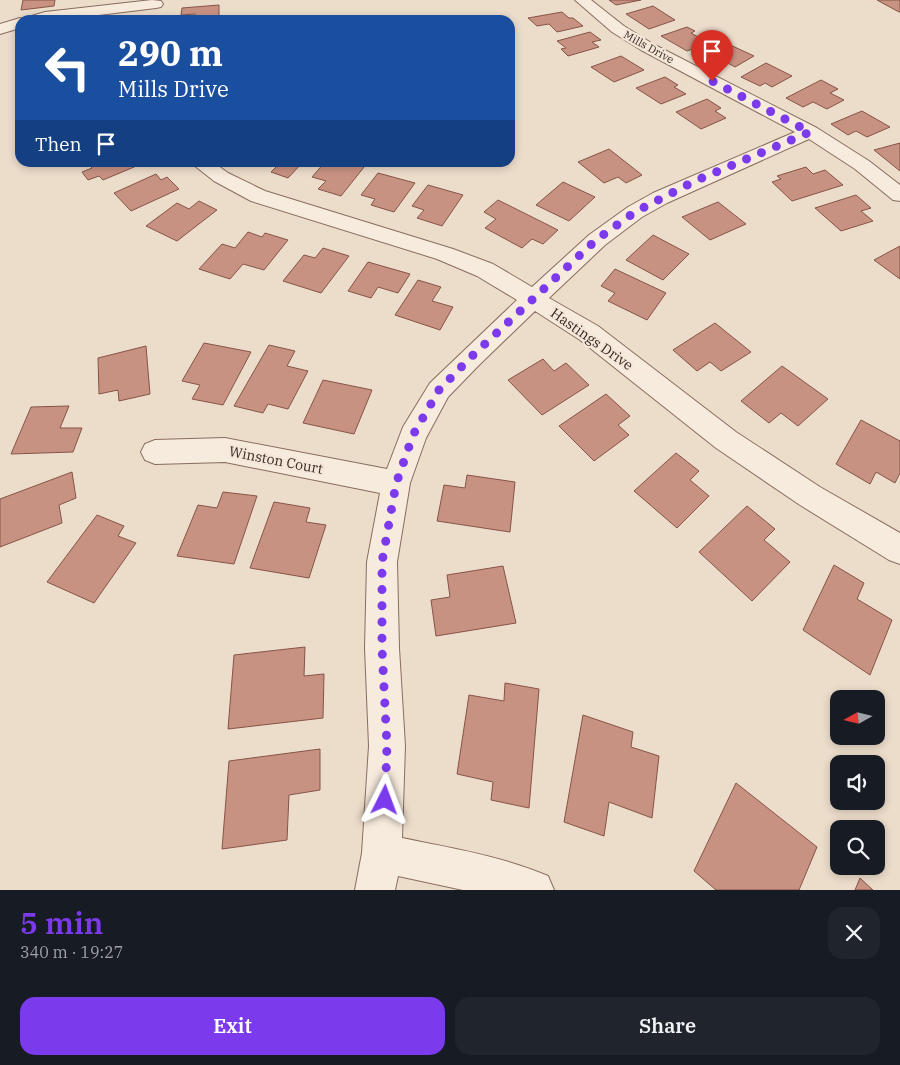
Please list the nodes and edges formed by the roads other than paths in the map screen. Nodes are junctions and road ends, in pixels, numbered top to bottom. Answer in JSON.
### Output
{"nodes":[{"id":1,"x":582,"y":0,"type":"edge"},
{"id":2,"x":155,"y":2,"type":"edge"},
{"id":3,"x":60,"y":15,"type":"edge"},
{"id":4,"x":156,"y":15,"type":"edge"},
{"id":5,"x":15,"y":25,"type":"edge"},
{"id":6,"x":0,"y":29,"type":"edge"},
{"id":7,"x":810,"y":132,"type":"junction"},
{"id":8,"x":208,"y":167,"type":"edge"},
{"id":9,"x":900,"y":195,"type":"edge"},
{"id":10,"x":534,"y":299,"type":"junction"},
{"id":11,"x":155,"y":452,"type":"dead end"},
{"id":12,"x":396,"y":484,"type":"junction"},
{"id":13,"x":900,"y":550,"type":"edge"},
{"id":14,"x":382,"y":853,"type":"junction"},
{"id":15,"x":375,"y":890,"type":"edge"},
{"id":16,"x":534,"y":890,"type":"edge"}],
"edges":[{"from":1,"to":7,"type":"street","name":"Mills Drive"},
{"from":2,"to":3,"type":"street"},
{"from":2,"to":4,"type":"street"},
{"from":5,"to":6,"type":"street"},
{"from":7,"to":9,"type":"street","name":"Mills Drive"},
{"from":7,"to":10,"type":"street"},
{"from":8,"to":10,"type":"street","name":"Hastings Drive"},
{"from":10,"to":12,"type":"street"},
{"from":10,"to":13,"type":"street","name":"Hastings Drive"},
{"from":11,"to":12,"type":"street","name":"Winston Court"},
{"from":12,"to":14,"type":"street"},
{"from":14,"to":15,"type":"street"},
{"from":14,"to":16,"type":"street"}]}
